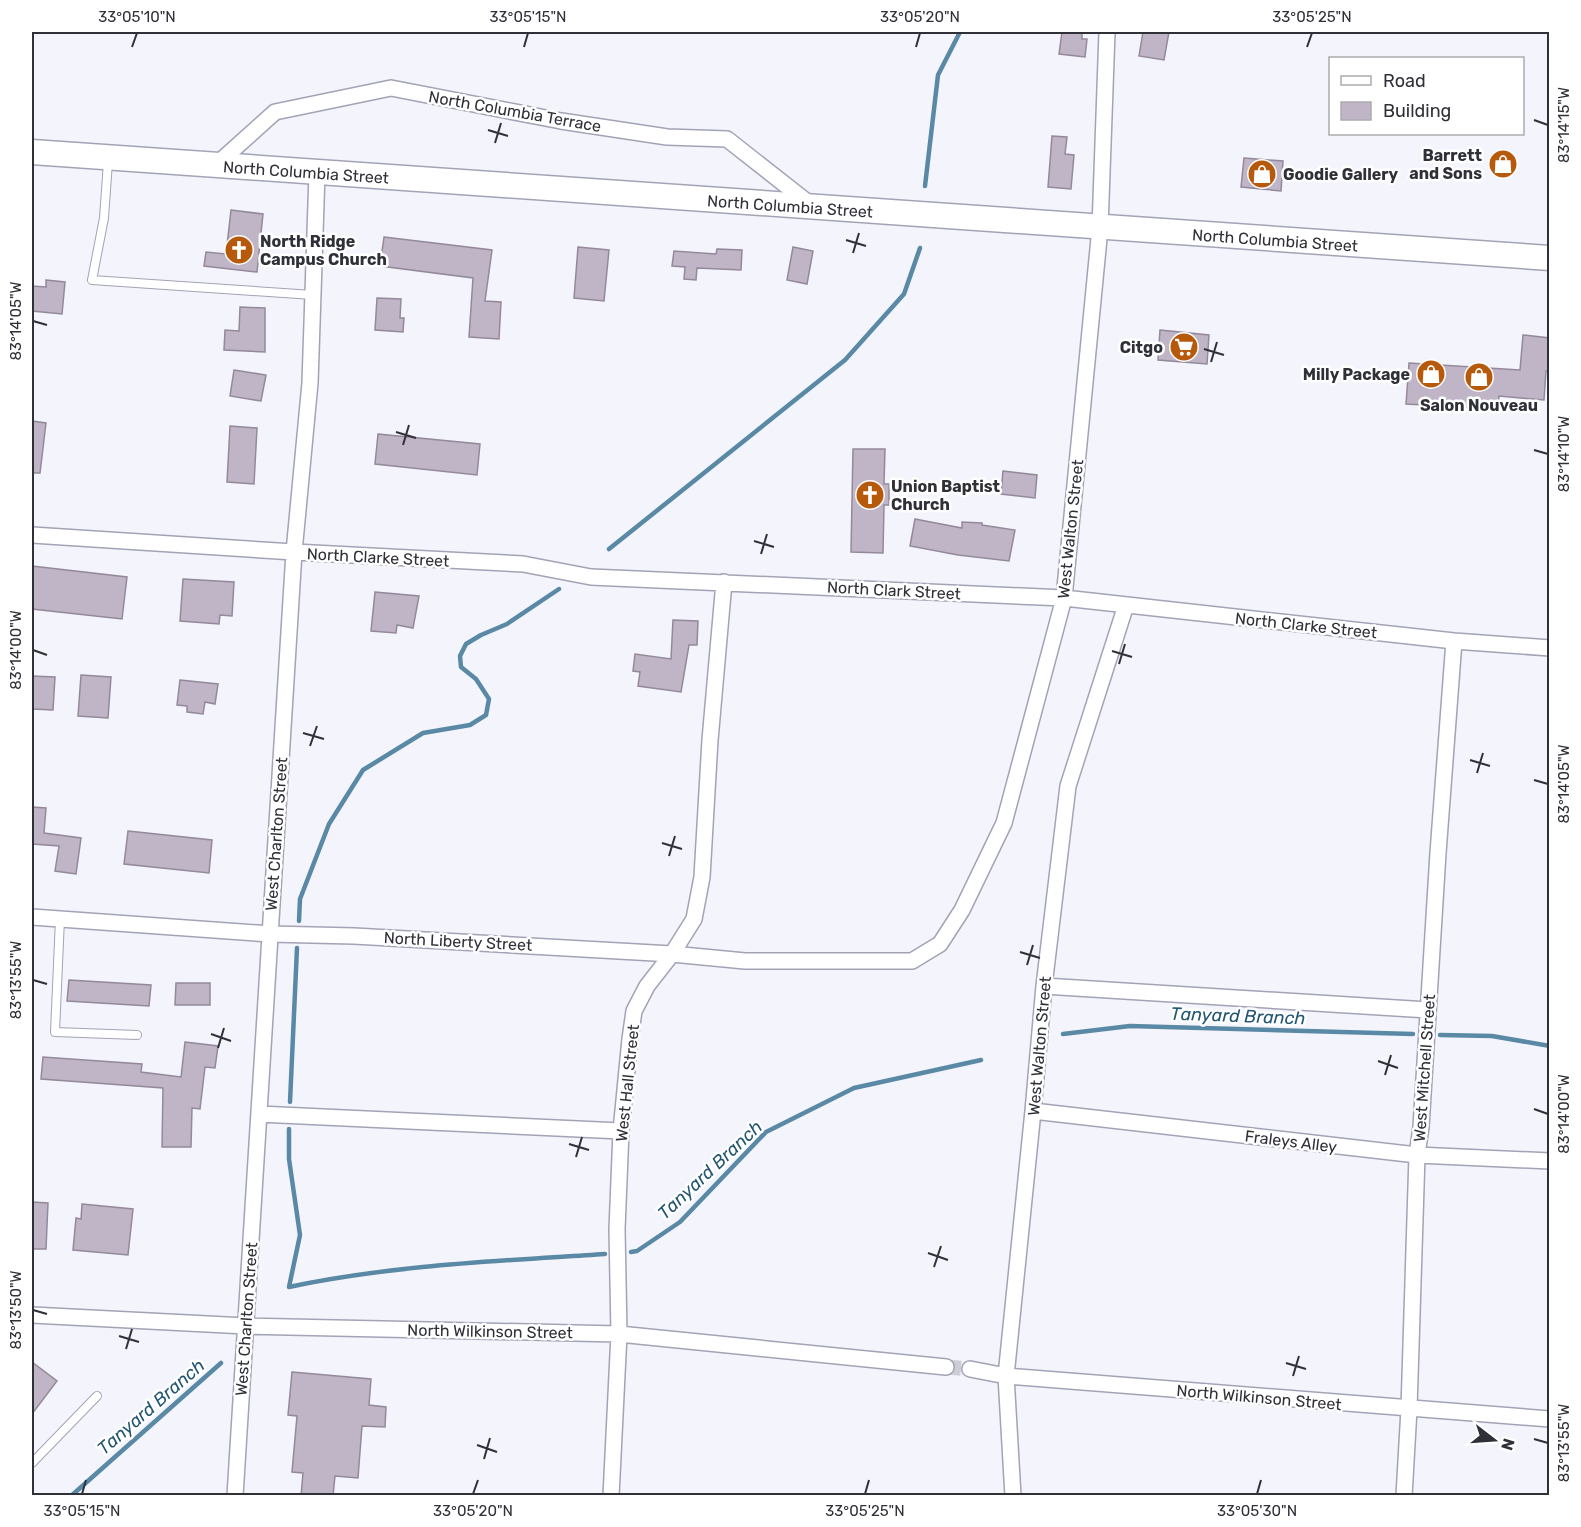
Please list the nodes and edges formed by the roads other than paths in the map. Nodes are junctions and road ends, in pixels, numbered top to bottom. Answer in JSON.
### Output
{"nodes":[{"id":1,"x":1107,"y":32,"type":"edge"},
{"id":2,"x":32,"y":152,"type":"edge"},
{"id":3,"x":109,"y":158,"type":"junction"},
{"id":4,"x":216,"y":165,"type":"junction"},
{"id":5,"x":317,"y":172,"type":"junction"},
{"id":6,"x":814,"y":207,"type":"junction"},
{"id":7,"x":1100,"y":228,"type":"junction"},
{"id":8,"x":1550,"y":258,"type":"edge"},
{"id":9,"x":313,"y":295,"type":"junction"},
{"id":10,"x":32,"y":535,"type":"edge"},
{"id":11,"x":294,"y":552,"type":"junction"},
{"id":12,"x":724,"y":582,"type":"junction"},
{"id":13,"x":1064,"y":598,"type":"junction"},
{"id":14,"x":1126,"y":604,"type":"junction"},
{"id":15,"x":1455,"y":641,"type":"junction"},
{"id":16,"x":1550,"y":648,"type":"edge"},
{"id":17,"x":32,"y":916,"type":"edge"},
{"id":18,"x":60,"y":919,"type":"junction"},
{"id":19,"x":270,"y":934,"type":"junction"},
{"id":20,"x":672,"y":954,"type":"junction"},
{"id":21,"x":885,"y":962,"type":"joint"},
{"id":22,"x":1044,"y":986,"type":"junction"},
{"id":23,"x":1428,"y":1010,"type":"junction"},
{"id":24,"x":137,"y":1035,"type":"dead end"},
{"id":25,"x":1033,"y":1111,"type":"junction"},
{"id":26,"x":259,"y":1114,"type":"junction"},
{"id":27,"x":621,"y":1131,"type":"junction"},
{"id":28,"x":1417,"y":1155,"type":"junction"},
{"id":29,"x":1550,"y":1161,"type":"edge"},
{"id":30,"x":32,"y":1315,"type":"edge"},
{"id":31,"x":246,"y":1326,"type":"junction"},
{"id":32,"x":620,"y":1334,"type":"junction"},
{"id":33,"x":946,"y":1367,"type":"tunnel mouth"},
{"id":34,"x":970,"y":1369,"type":"tunnel mouth"},
{"id":35,"x":1006,"y":1376,"type":"junction"},
{"id":36,"x":97,"y":1396,"type":"dead end"},
{"id":37,"x":1409,"y":1409,"type":"junction"},
{"id":38,"x":1550,"y":1419,"type":"edge"},
{"id":39,"x":32,"y":1463,"type":"edge"},
{"id":40,"x":235,"y":1496,"type":"edge"},
{"id":41,"x":612,"y":1496,"type":"edge"},
{"id":42,"x":1013,"y":1496,"type":"edge"},
{"id":43,"x":1404,"y":1496,"type":"edge"}],
"edges":[{"from":1,"to":7,"type":"street","name":"West Walton Street"},
{"from":2,"to":3,"type":"main road","name":"North Columbia Street"},
{"from":3,"to":4,"type":"main road","name":"North Columbia Street"},
{"from":3,"to":9,"type":"lane"},
{"from":4,"to":5,"type":"main road","name":"North Columbia Street"},
{"from":4,"to":6,"type":"street","name":"North Columbia Terrace"},
{"from":5,"to":6,"type":"main road","name":"North Columbia Street"},
{"from":5,"to":9,"type":"street","name":"West Charlton Street"},
{"from":6,"to":7,"type":"main road","name":"North Columbia Street"},
{"from":7,"to":8,"type":"main road","name":"North Columbia Street"},
{"from":7,"to":13,"type":"street","name":"West Walton Street"},
{"from":9,"to":11,"type":"street","name":"West Charlton Street"},
{"from":10,"to":11,"type":"street","name":"North Clarke Street"},
{"from":11,"to":12,"type":"street","name":"North Clarke Street"},
{"from":11,"to":19,"type":"street","name":"West Charlton Street"},
{"from":12,"to":13,"type":"street","name":"North Clark Street"},
{"from":12,"to":20,"type":"street","name":"West Hall Street"},
{"from":13,"to":14,"type":"street","name":"North Clarke Street"},
{"from":13,"to":21,"type":"street","name":"West Walton Street"},
{"from":14,"to":15,"type":"street","name":"North Clarke Street"},
{"from":14,"to":22,"type":"street","name":"West Walton Street"},
{"from":15,"to":16,"type":"street","name":"North Clarke Street"},
{"from":15,"to":23,"type":"street","name":"West Mitchell Street"},
{"from":17,"to":18,"type":"street","name":"North Liberty Street"},
{"from":18,"to":19,"type":"street","name":"North Liberty Street"},
{"from":18,"to":24,"type":"lane"},
{"from":19,"to":20,"type":"street","name":"North Liberty Street"},
{"from":19,"to":26,"type":"street","name":"West Charlton Street"},
{"from":20,"to":21,"type":"street","name":"North Liberty Street"},
{"from":20,"to":27,"type":"street","name":"West Hall Street"},
{"from":22,"to":23,"type":"street"},
{"from":22,"to":25,"type":"street","name":"West Walton Street"},
{"from":23,"to":28,"type":"street","name":"West Mitchell Street"},
{"from":25,"to":28,"type":"street","name":"Fraleys Alley"},
{"from":25,"to":35,"type":"street","name":"West Walton Street"},
{"from":26,"to":27,"type":"street"},
{"from":26,"to":31,"type":"street","name":"West Charlton Street"},
{"from":27,"to":32,"type":"street","name":"West Hall Street"},
{"from":28,"to":29,"type":"street","name":"Fraleys Alley"},
{"from":28,"to":37,"type":"street","name":"West Mitchell Street"},
{"from":30,"to":31,"type":"street","name":"North Wilkinson Street"},
{"from":31,"to":32,"type":"street","name":"North Wilkinson Street"},
{"from":31,"to":40,"type":"street","name":"West Charlton Street"},
{"from":32,"to":33,"type":"street","name":"North Wilkinson Street"},
{"from":32,"to":41,"type":"street","name":"West Hall Street"},
{"from":34,"to":35,"type":"street","name":"North Wilkinson Street"},
{"from":35,"to":37,"type":"street","name":"North Wilkinson Street"},
{"from":35,"to":42,"type":"street","name":"West Walton Street"},
{"from":36,"to":39,"type":"lane"},
{"from":37,"to":38,"type":"street","name":"North Wilkinson Street"},
{"from":37,"to":43,"type":"street","name":"West Mitchell Street"}]}
